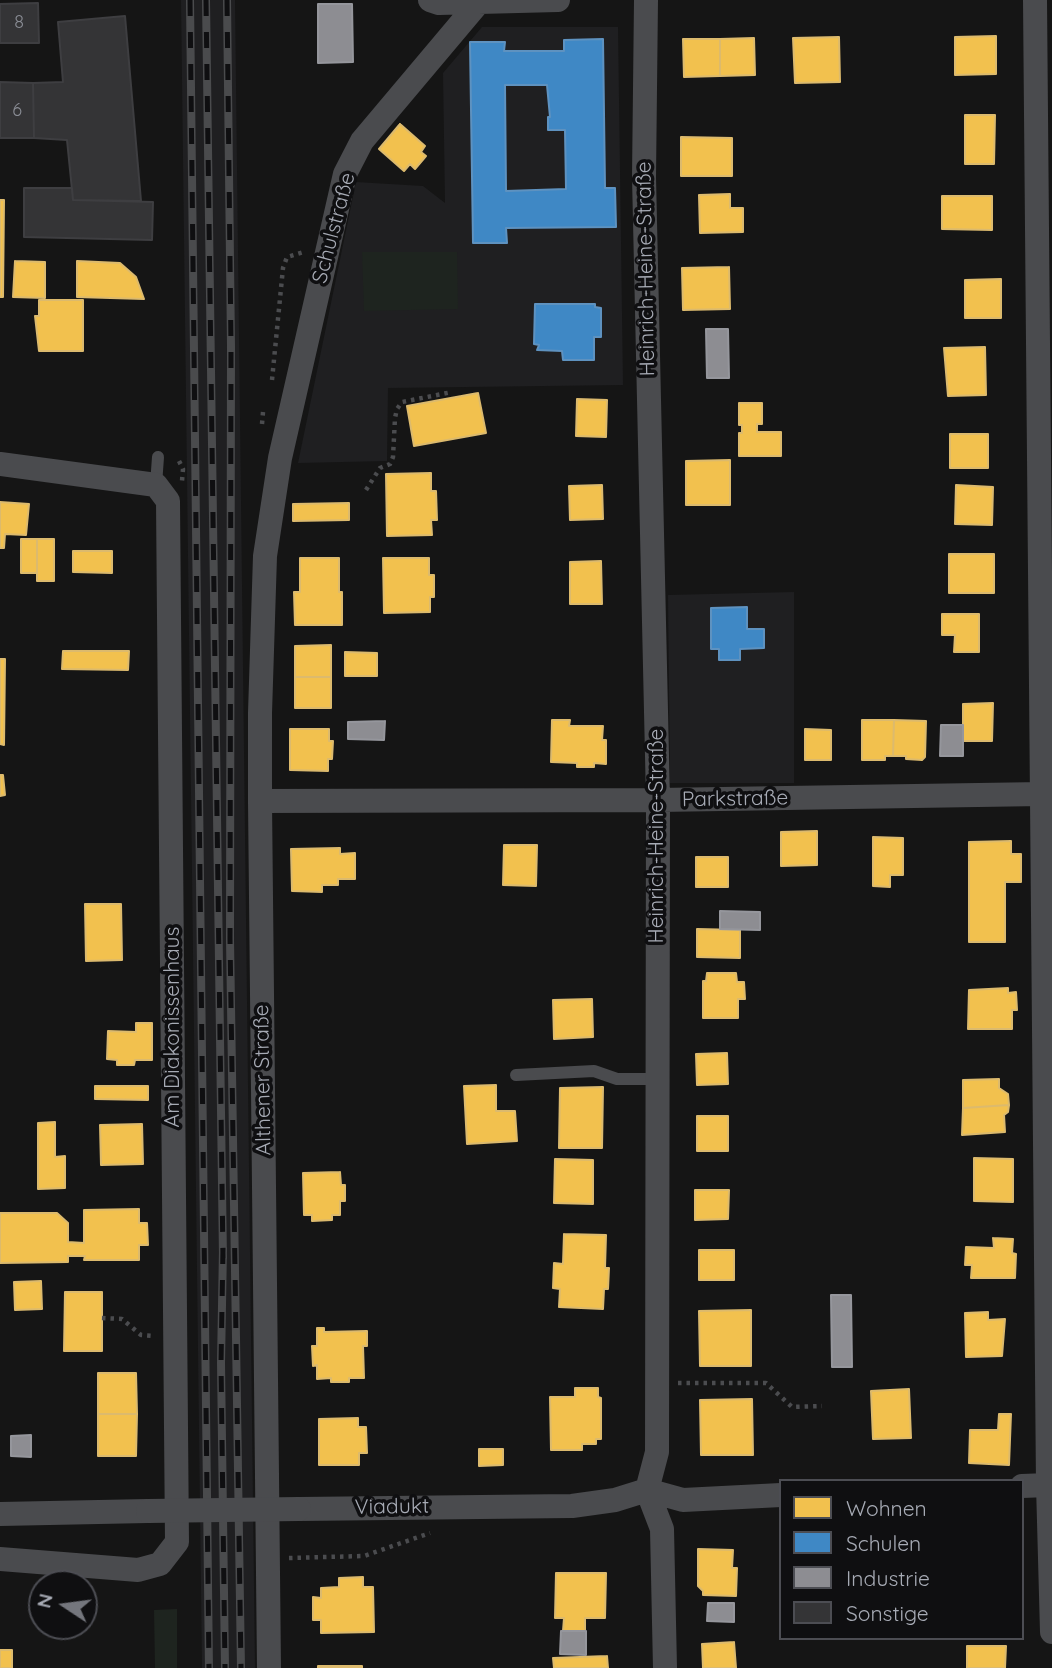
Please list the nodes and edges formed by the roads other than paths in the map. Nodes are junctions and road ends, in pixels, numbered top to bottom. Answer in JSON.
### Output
{"nodes":[{"id":1,"x":430,"y":0,"type":"edge"},
{"id":2,"x":558,"y":0,"type":"edge"},
{"id":3,"x":646,"y":0,"type":"edge"},
{"id":4,"x":1035,"y":0,"type":"edge"},
{"id":5,"x":479,"y":2,"type":"junction"},
{"id":6,"x":158,"y":457,"type":"dead end"},
{"id":7,"x":0,"y":464,"type":"edge"},
{"id":8,"x":156,"y":485,"type":"junction"},
{"id":9,"x":273,"y":493,"type":"joint"},
{"id":10,"x":1042,"y":794,"type":"junction"},
{"id":11,"x":658,"y":800,"type":"junction"},
{"id":12,"x":260,"y":801,"type":"junction"},
{"id":13,"x":516,"y":1075,"type":"dead end"},
{"id":14,"x":658,"y":1079,"type":"junction"},
{"id":15,"x":1048,"y":1485,"type":"junction"},
{"id":16,"x":1024,"y":1486,"type":"edge"},
{"id":17,"x":647,"y":1490,"type":"junction"},
{"id":18,"x":779,"y":1495,"type":"edge"},
{"id":19,"x":0,"y":1514,"type":"edge"},
{"id":20,"x":0,"y":1559,"type":"edge"},
{"id":21,"x":1052,"y":1632,"type":"edge"},
{"id":22,"x":269,"y":1668,"type":"edge"},
{"id":23,"x":665,"y":1668,"type":"edge"}],
"edges":[{"from":1,"to":5,"type":"street"},
{"from":2,"to":5,"type":"street"},
{"from":3,"to":11,"type":"street","name":"Heinrich-Heine-Straße"},
{"from":4,"to":10,"type":"street"},
{"from":5,"to":9,"type":"street","name":"Schulstraße"},
{"from":6,"to":8,"type":"lane"},
{"from":7,"to":8,"type":"street"},
{"from":8,"to":20,"type":"street","name":"Am Diakonissenhaus"},
{"from":9,"to":12,"type":"street","name":"Althener Straße"},
{"from":10,"to":11,"type":"street","name":"Parkstraße"},
{"from":10,"to":15,"type":"street"},
{"from":11,"to":12,"type":"street","name":"Parkstraße"},
{"from":11,"to":14,"type":"street","name":"Heinrich-Heine-Straße"},
{"from":12,"to":22,"type":"street","name":"Althener Straße"},
{"from":13,"to":14,"type":"lane"},
{"from":14,"to":17,"type":"street","name":"Heinrich-Heine-Straße"},
{"from":15,"to":16,"type":"street"},
{"from":15,"to":21,"type":"street"},
{"from":17,"to":18,"type":"street"},
{"from":17,"to":19,"type":"street","name":"Viadukt","bridge":true},
{"from":17,"to":23,"type":"street"}]}
